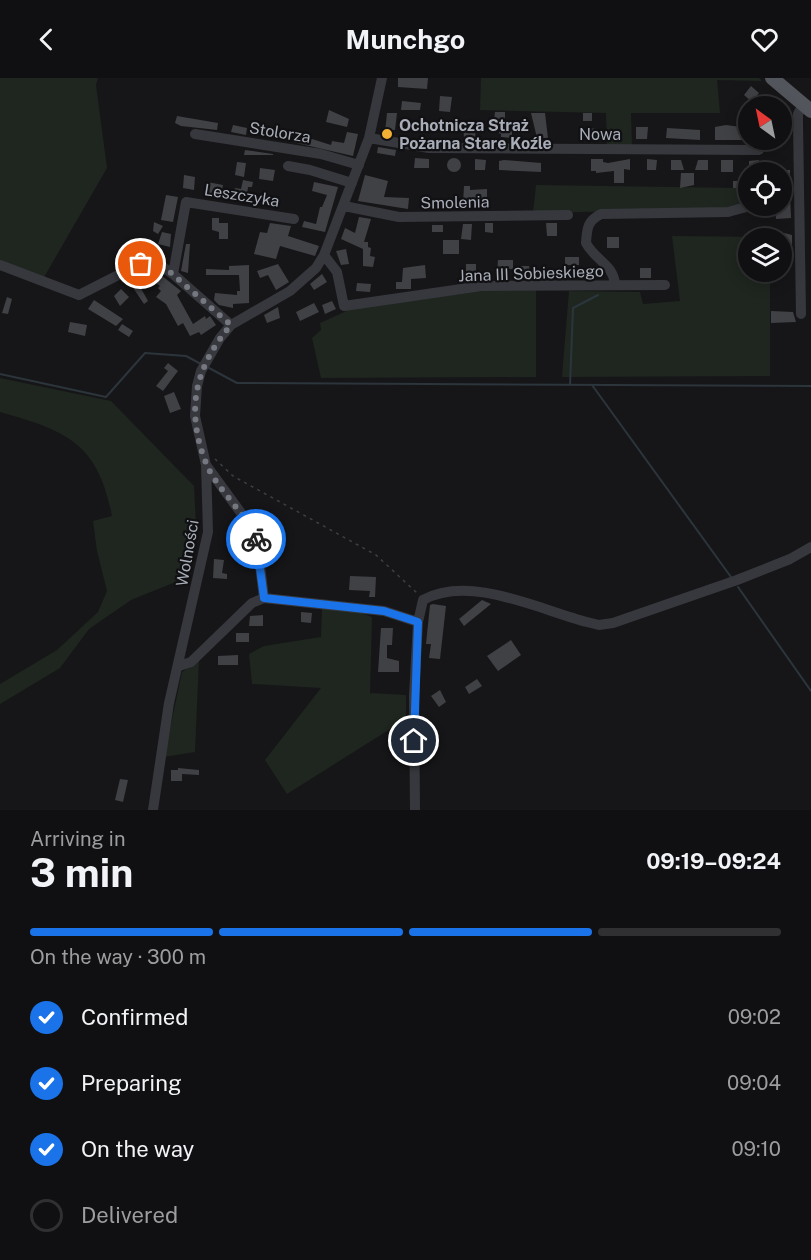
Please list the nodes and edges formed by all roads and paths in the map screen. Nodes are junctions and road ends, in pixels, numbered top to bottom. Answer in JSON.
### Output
{"nodes":[{"id":1,"x":382,"y":78,"type":"edge"},
{"id":2,"x":772,"y":78,"type":"edge"},
{"id":3,"x":808,"y":107,"type":"edge"},
{"id":4,"x":195,"y":134,"type":"dead end"},
{"id":5,"x":369,"y":138,"type":"junction"},
{"id":6,"x":738,"y":150,"type":"edge"},
{"id":7,"x":359,"y":165,"type":"junction"},
{"id":8,"x":288,"y":166,"type":"dead end"},
{"id":9,"x":352,"y":183,"type":"junction"},
{"id":10,"x":344,"y":206,"type":"junction"},
{"id":11,"x":738,"y":209,"type":"edge"},
{"id":12,"x":568,"y":215,"type":"dead end"},
{"id":13,"x":294,"y":219,"type":"dead end"},
{"id":14,"x":324,"y":255,"type":"junction"},
{"id":15,"x":0,"y":265,"type":"edge"},
{"id":16,"x":173,"y":274,"type":"junction"},
{"id":17,"x":615,"y":284,"type":"junction"},
{"id":18,"x":665,"y":285,"type":"dead end"},
{"id":19,"x":801,"y":314,"type":"dead end"},
{"id":20,"x":231,"y":325,"type":"junction"},
{"id":21,"x":201,"y":446,"type":"junction"},
{"id":22,"x":206,"y":465,"type":"junction"},
{"id":23,"x":811,"y":547,"type":"edge"},
{"id":24,"x":264,"y":598,"type":"junction"},
{"id":25,"x":423,"y":600,"type":"junction"},
{"id":26,"x":418,"y":622,"type":"junction"},
{"id":27,"x":179,"y":666,"type":"junction"},
{"id":28,"x":153,"y":810,"type":"edge"},
{"id":29,"x":415,"y":810,"type":"edge"}],
"edges":[{"from":1,"to":5,"type":"street","name":"Wolności"},
{"from":2,"to":3,"type":"main road"},
{"from":3,"to":19,"type":"street"},
{"from":4,"to":7,"type":"street","name":"Stolorza"},
{"from":5,"to":6,"type":"street","name":"Nowa"},
{"from":5,"to":7,"type":"street","name":"Wolności"},
{"from":7,"to":9,"type":"street","name":"Wolności"},
{"from":8,"to":9,"type":"street"},
{"from":9,"to":10,"type":"street","name":"Wolności"},
{"from":10,"to":12,"type":"street","name":"Smolenia"},
{"from":10,"to":14,"type":"street","name":"Wolności"},
{"from":11,"to":17,"type":"street","name":"Jana III Sobieskiego"},
{"from":13,"to":16,"type":"street","name":"Leszczyka"},
{"from":14,"to":17,"type":"street","name":"Jana III Sobieskiego"},
{"from":14,"to":20,"type":"street","name":"Wolności"},
{"from":15,"to":16,"type":"street"},
{"from":16,"to":20,"type":"street"},
{"from":17,"to":18,"type":"street"},
{"from":20,"to":21,"type":"street","name":"Wolności"},
{"from":21,"to":22,"type":"street","name":"Wolności"},
{"from":21,"to":25,"type":"path"},
{"from":22,"to":24,"type":"street"},
{"from":22,"to":27,"type":"street","name":"Wolności"},
{"from":23,"to":25,"type":"street"},
{"from":24,"to":26,"type":"street"},
{"from":24,"to":27,"type":"street"},
{"from":25,"to":26,"type":"street"},
{"from":26,"to":29,"type":"street"},
{"from":27,"to":28,"type":"street","name":"Wolności"}]}
